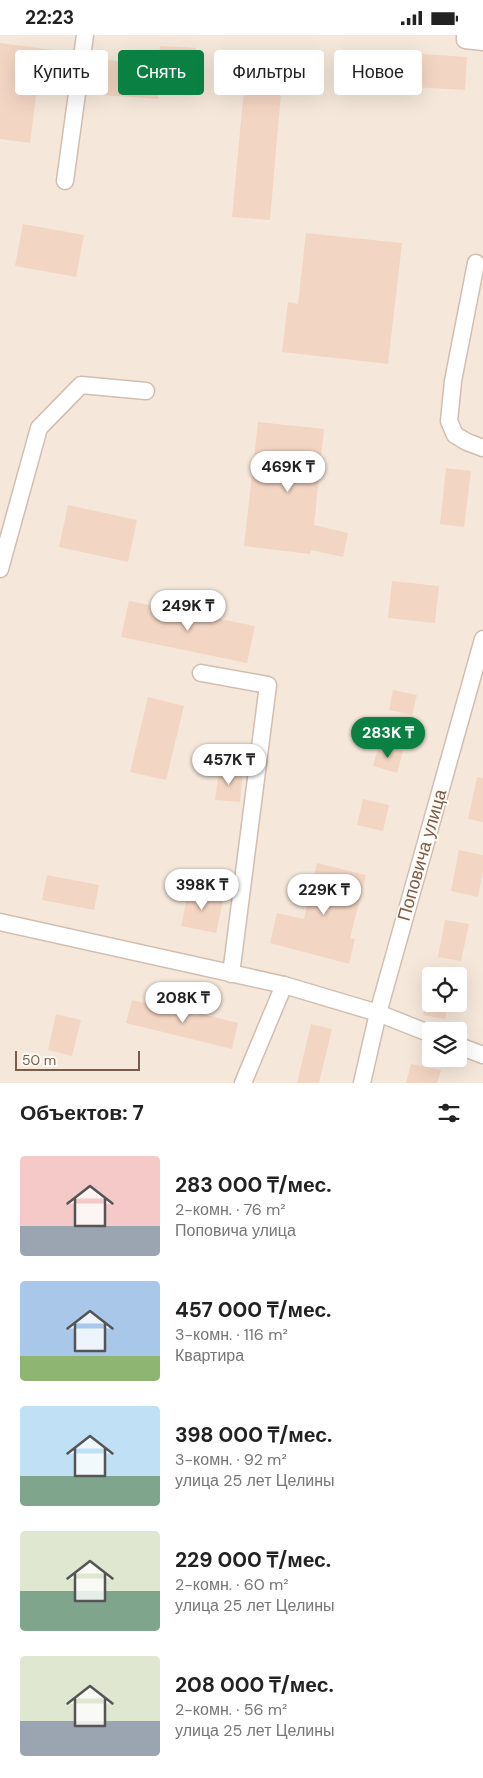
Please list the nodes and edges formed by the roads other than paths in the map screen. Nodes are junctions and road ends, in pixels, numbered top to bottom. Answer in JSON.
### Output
{"nodes":[{"id":1,"x":84,"y":35,"type":"edge"},
{"id":2,"x":465,"y":35,"type":"edge"},
{"id":3,"x":483,"y":43,"type":"edge"},
{"id":4,"x":65,"y":181,"type":"dead end"},
{"id":5,"x":476,"y":263,"type":"dead end"},
{"id":6,"x":146,"y":391,"type":"dead end"},
{"id":7,"x":483,"y":448,"type":"edge"},
{"id":8,"x":0,"y":569,"type":"edge"},
{"id":9,"x":483,"y":639,"type":"edge"},
{"id":10,"x":201,"y":673,"type":"dead end"},
{"id":11,"x":0,"y":922,"type":"edge"},
{"id":12,"x":231,"y":974,"type":"junction"},
{"id":13,"x":284,"y":985,"type":"junction"},
{"id":14,"x":378,"y":1013,"type":"junction"},
{"id":15,"x":422,"y":1031,"type":"edge"},
{"id":16,"x":467,"y":1049,"type":"edge"},
{"id":17,"x":483,"y":1055,"type":"edge"},
{"id":18,"x":243,"y":1083,"type":"edge"},
{"id":19,"x":362,"y":1083,"type":"edge"}],
"edges":[{"from":1,"to":4,"type":"street"},
{"from":2,"to":3,"type":"street"},
{"from":5,"to":7,"type":"street"},
{"from":6,"to":8,"type":"street"},
{"from":9,"to":14,"type":"street","name":"Поповича улица"},
{"from":10,"to":12,"type":"street"},
{"from":11,"to":12,"type":"street"},
{"from":12,"to":13,"type":"street"},
{"from":13,"to":14,"type":"street"},
{"from":13,"to":18,"type":"street"},
{"from":14,"to":15,"type":"street"},
{"from":14,"to":19,"type":"street","name":"Поповича улица"},
{"from":16,"to":17,"type":"street"}]}
